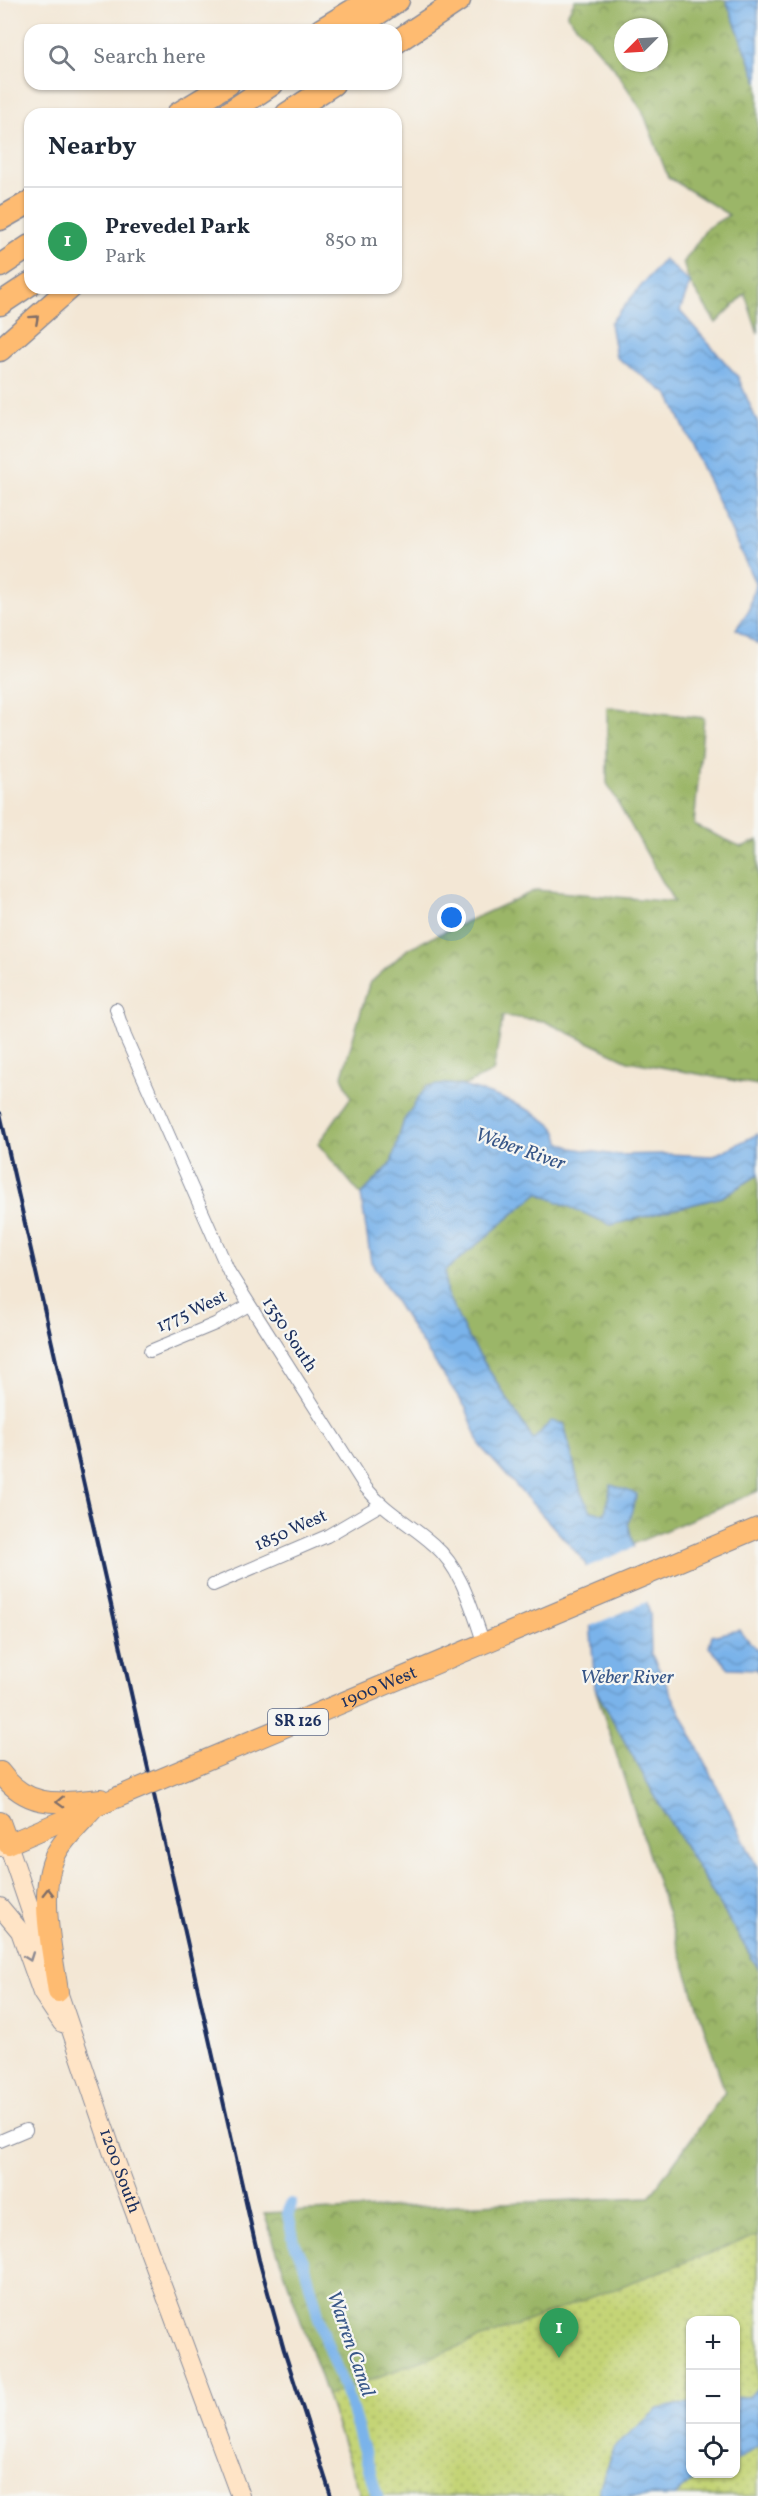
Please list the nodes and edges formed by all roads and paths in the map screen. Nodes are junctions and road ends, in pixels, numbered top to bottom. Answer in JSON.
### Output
{"nodes":[{"id":1,"x":370,"y":0,"type":"edge"},
{"id":2,"x":398,"y":0,"type":"edge"},
{"id":3,"x":459,"y":0,"type":"edge"},
{"id":4,"x":331,"y":24,"type":"edge"},
{"id":5,"x":362,"y":24,"type":"edge"},
{"id":6,"x":402,"y":38,"type":"edge"},
{"id":7,"x":218,"y":90,"type":"edge"},
{"id":8,"x":263,"y":90,"type":"edge"},
{"id":9,"x":323,"y":90,"type":"edge"},
{"id":10,"x":325,"y":90,"type":"edge"},
{"id":11,"x":188,"y":108,"type":"edge"},
{"id":12,"x":236,"y":108,"type":"edge"},
{"id":13,"x":296,"y":108,"type":"edge"},
{"id":14,"x":306,"y":108,"type":"edge"},
{"id":15,"x":24,"y":205,"type":"edge"},
{"id":16,"x":0,"y":219,"type":"edge"},
{"id":17,"x":24,"y":250,"type":"edge"},
{"id":18,"x":0,"y":266,"type":"edge"},
{"id":19,"x":24,"y":288,"type":"edge"},
{"id":20,"x":63,"y":294,"type":"edge"},
{"id":21,"x":0,"y":304,"type":"edge"},
{"id":22,"x":0,"y":350,"type":"edge"},
{"id":23,"x":116,"y":1009,"type":"dead end"},
{"id":24,"x":249,"y":1305,"type":"junction"},
{"id":25,"x":150,"y":1351,"type":"dead end"},
{"id":26,"x":380,"y":1505,"type":"junction"},
{"id":27,"x":758,"y":1528,"type":"edge"},
{"id":28,"x":213,"y":1585,"type":"dead end"},
{"id":29,"x":484,"y":1644,"type":"junction"},
{"id":30,"x":0,"y":1772,"type":"edge"},
{"id":31,"x":118,"y":1797,"type":"junction"},
{"id":32,"x":94,"y":1808,"type":"junction"},
{"id":33,"x":0,"y":1822,"type":"edge"},
{"id":34,"x":4,"y":1845,"type":"edge"},
{"id":35,"x":0,"y":1907,"type":"edge"},
{"id":36,"x":58,"y":1992,"type":"junction"},
{"id":37,"x":76,"y":2045,"type":"junction"},
{"id":38,"x":26,"y":2130,"type":"dead end"},
{"id":39,"x":0,"y":2141,"type":"edge"},
{"id":40,"x":240,"y":2496,"type":"edge"}],
"edges":[{"from":1,"to":4,"type":"highway"},
{"from":2,"to":5,"type":"highway"},
{"from":3,"to":6,"type":"highway"},
{"from":7,"to":11,"type":"highway"},
{"from":8,"to":12,"type":"highway"},
{"from":9,"to":13,"type":"highway"},
{"from":10,"to":14,"type":"highway"},
{"from":15,"to":16,"type":"highway"},
{"from":17,"to":18,"type":"highway"},
{"from":19,"to":21,"type":"highway"},
{"from":22,"to":20,"type":"highway","one_way":true},
{"from":23,"to":24,"type":"street","name":"1350 South"},
{"from":24,"to":25,"type":"street","name":"1775 West"},
{"from":24,"to":26,"type":"street","name":"1350 South"},
{"from":26,"to":28,"type":"street","name":"1850 West"},
{"from":26,"to":29,"type":"street","name":"1350 South"},
{"from":27,"to":29,"type":"main road","name":"1900 West","number":"SR 126"},
{"from":29,"to":31,"type":"main road","name":"1900 West","number":"SR 126","bridge":true},
{"from":31,"to":30,"type":"main road","one_way":true},
{"from":31,"to":32,"type":"main road","name":"1900 West","number":"SR 126"},
{"from":32,"to":34,"type":"main road","name":"1900 West","number":"SR 126"},
{"from":36,"to":32,"type":"main road","one_way":true},
{"from":33,"to":34,"type":"main road"},
{"from":34,"to":36,"type":"main road","name":"1200 South"},
{"from":35,"to":37,"type":"main road","one_way":true},
{"from":36,"to":37,"type":"main road","name":"1200 South"},
{"from":37,"to":40,"type":"main road","name":"1200 South"},
{"from":38,"to":39,"type":"street"}]}
